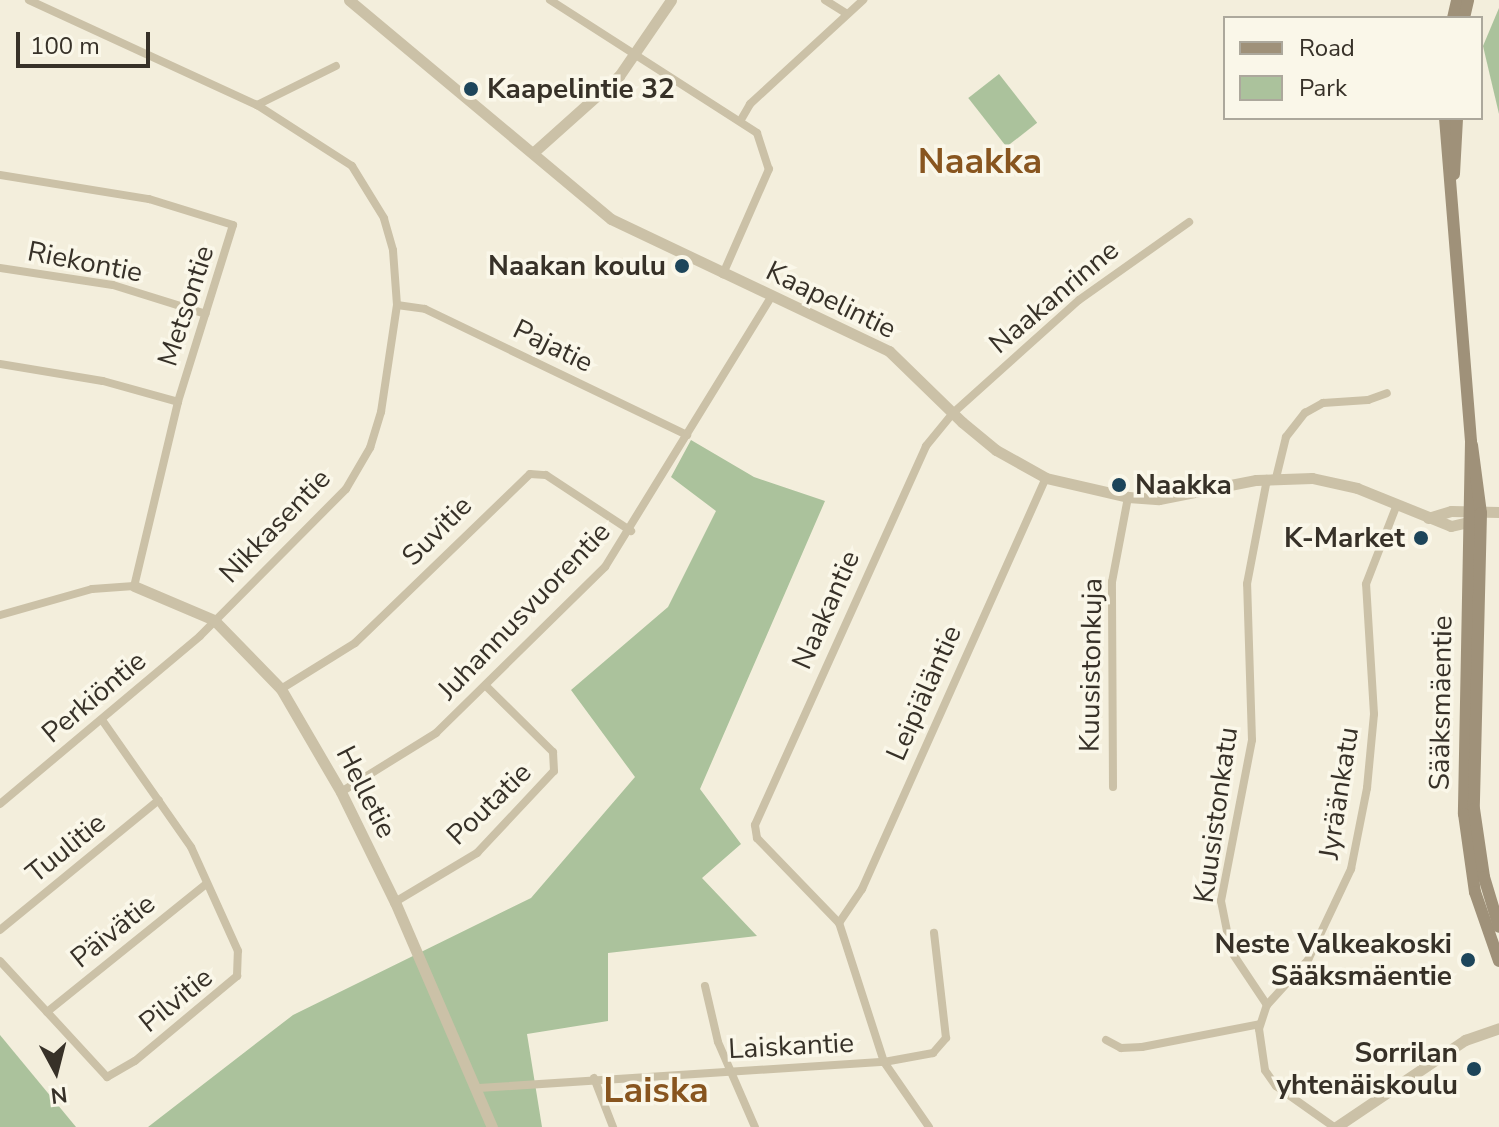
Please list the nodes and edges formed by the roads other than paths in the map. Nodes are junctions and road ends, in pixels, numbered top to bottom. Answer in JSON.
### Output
{"nodes":[{"id":1,"x":29,"y":0,"type":"edge"},
{"id":2,"x":349,"y":0,"type":"edge"},
{"id":3,"x":550,"y":0,"type":"edge"},
{"id":4,"x":671,"y":0,"type":"edge"},
{"id":5,"x":825,"y":0,"type":"edge"},
{"id":6,"x":863,"y":0,"type":"edge"},
{"id":7,"x":847,"y":14,"type":"junction"},
{"id":8,"x":637,"y":56,"type":"junction"},
{"id":9,"x":336,"y":66,"type":"dead end"},
{"id":10,"x":257,"y":105,"type":"junction"},
{"id":11,"x":742,"y":118,"type":"junction"},
{"id":12,"x":1445,"y":120,"type":"edge"},
{"id":13,"x":1457,"y":120,"type":"edge"},
{"id":14,"x":535,"y":151,"type":"junction"},
{"id":15,"x":0,"y":175,"type":"edge"},
{"id":16,"x":1453,"y":189,"type":"junction"},
{"id":17,"x":1189,"y":222,"type":"dead end"},
{"id":18,"x":0,"y":268,"type":"edge"},
{"id":19,"x":723,"y":274,"type":"junction"},
{"id":20,"x":772,"y":296,"type":"junction"},
{"id":21,"x":397,"y":305,"type":"junction"},
{"id":22,"x":206,"y":314,"type":"junction"},
{"id":23,"x":0,"y":364,"type":"edge"},
{"id":24,"x":1387,"y":393,"type":"dead end"},
{"id":25,"x":178,"y":402,"type":"junction"},
{"id":26,"x":953,"y":413,"type":"junction"},
{"id":27,"x":687,"y":435,"type":"junction"},
{"id":28,"x":1471,"y":442,"type":"junction"},
{"id":29,"x":1046,"y":478,"type":"junction"},
{"id":30,"x":1272,"y":478,"type":"junction"},
{"id":31,"x":1128,"y":497,"type":"junction"},
{"id":32,"x":1396,"y":507,"type":"junction"},
{"id":33,"x":1467,"y":511,"type":"junction"},
{"id":34,"x":1499,"y":512,"type":"edge"},
{"id":35,"x":1481,"y":513,"type":"junction"},
{"id":36,"x":1428,"y":518,"type":"junction"},
{"id":37,"x":1468,"y":525,"type":"junction"},
{"id":38,"x":631,"y":531,"type":"junction"},
{"id":39,"x":134,"y":586,"type":"junction"},
{"id":40,"x":0,"y":615,"type":"edge"},
{"id":41,"x":214,"y":620,"type":"junction"},
{"id":42,"x":485,"y":685,"type":"junction"},
{"id":43,"x":281,"y":689,"type":"junction"},
{"id":44,"x":102,"y":720,"type":"junction"},
{"id":45,"x":1113,"y":787,"type":"dead end"},
{"id":46,"x":341,"y":792,"type":"junction"},
{"id":47,"x":159,"y":800,"type":"junction"},
{"id":48,"x":0,"y":804,"type":"edge"},
{"id":49,"x":206,"y":884,"type":"junction"},
{"id":50,"x":395,"y":902,"type":"junction"},
{"id":51,"x":839,"y":923,"type":"junction"},
{"id":52,"x":1499,"y":927,"type":"edge"},
{"id":53,"x":0,"y":930,"type":"edge"},
{"id":54,"x":934,"y":933,"type":"dead end"},
{"id":55,"x":0,"y":961,"type":"edge"},
{"id":56,"x":1499,"y":961,"type":"edge"},
{"id":57,"x":705,"y":986,"type":"dead end"},
{"id":58,"x":1267,"y":1005,"type":"junction"},
{"id":59,"x":47,"y":1012,"type":"junction"},
{"id":60,"x":1499,"y":1018,"type":"edge"},
{"id":61,"x":1260,"y":1024,"type":"junction"},
{"id":62,"x":1493,"y":1029,"type":"edge"},
{"id":63,"x":1106,"y":1040,"type":"dead end"},
{"id":64,"x":884,"y":1062,"type":"junction"},
{"id":65,"x":732,"y":1072,"type":"junction"},
{"id":66,"x":594,"y":1078,"type":"junction"},
{"id":67,"x":479,"y":1088,"type":"junction"},
{"id":68,"x":492,"y":1127,"type":"edge"},
{"id":69,"x":613,"y":1127,"type":"edge"},
{"id":70,"x":755,"y":1127,"type":"edge"},
{"id":71,"x":929,"y":1127,"type":"edge"},
{"id":72,"x":1335,"y":1127,"type":"edge"}],
"edges":[{"from":1,"to":10,"type":"street","name":"Nikkasentie"},
{"from":2,"to":14,"type":"street","name":"Kaapelintie"},
{"from":3,"to":8,"type":"street"},
{"from":4,"to":8,"type":"street"},
{"from":5,"to":7,"type":"street"},
{"from":6,"to":7,"type":"street"},
{"from":7,"to":11,"type":"street"},
{"from":8,"to":11,"type":"street"},
{"from":8,"to":14,"type":"street"},
{"from":9,"to":10,"type":"street"},
{"from":10,"to":21,"type":"street","name":"Nikkasentie"},
{"from":11,"to":19,"type":"street"},
{"from":12,"to":16,"type":"main road","name":"Sääksmäentie"},
{"from":13,"to":16,"type":"main road","name":"Sääksmäentie"},
{"from":14,"to":19,"type":"street","name":"Kaapelintie"},
{"from":15,"to":22,"type":"street","name":"Metsontie"},
{"from":16,"to":28,"type":"main road","name":"Sääksmäentie"},
{"from":17,"to":26,"type":"street","name":"Naakanrinne"},
{"from":18,"to":22,"type":"street","name":"Riekontie"},
{"from":19,"to":20,"type":"street","name":"Kaapelintie"},
{"from":20,"to":26,"type":"street","name":"Kaapelintie"},
{"from":20,"to":27,"type":"street","name":"Juhannusvuorentie"},
{"from":21,"to":27,"type":"street","name":"Pajatie"},
{"from":21,"to":41,"type":"street","name":"Nikkasentie"},
{"from":22,"to":25,"type":"street","name":"Metsontie"},
{"from":23,"to":25,"type":"street"},
{"from":24,"to":30,"type":"street","name":"Kuusistonkatu"},
{"from":25,"to":39,"type":"street","name":"Metsontie"},
{"from":26,"to":29,"type":"street","name":"Kaapelintie"},
{"from":26,"to":51,"type":"street","name":"Naakantie"},
{"from":27,"to":38,"type":"street","name":"Juhannusvuorentie"},
{"from":28,"to":33,"type":"main road","name":"Sääksmäentie"},
{"from":28,"to":35,"type":"main road","name":"Sääksmäentie"},
{"from":29,"to":31,"type":"street","name":"Kaapelintie"},
{"from":29,"to":51,"type":"street","name":"Leipiäläntie"},
{"from":30,"to":31,"type":"street","name":"Kaapelintie"},
{"from":30,"to":32,"type":"street","name":"Kaapelintie"},
{"from":30,"to":58,"type":"street","name":"Kuusistonkatu"},
{"from":31,"to":45,"type":"street","name":"Kuusistonkuja"},
{"from":32,"to":36,"type":"street","name":"Kaapelintie"},
{"from":32,"to":58,"type":"street","name":"Jyräänkatu"},
{"from":33,"to":35,"type":"street","name":"Kaapelintie"},
{"from":33,"to":36,"type":"street","name":"Kaapelintie"},
{"from":33,"to":37,"type":"main road","name":"Sääksmäentie"},
{"from":34,"to":35,"type":"street","name":"Kaapelintie"},
{"from":35,"to":37,"type":"street"},
{"from":35,"to":52,"type":"main road","name":"Sääksmäentie"},
{"from":36,"to":37,"type":"street","name":"Kaapelintie"},
{"from":37,"to":56,"type":"main road","name":"Sääksmäentie"},
{"from":38,"to":42,"type":"street","name":"Juhannusvuorentie"},
{"from":38,"to":43,"type":"street","name":"Suvitie"},
{"from":39,"to":40,"type":"street"},
{"from":39,"to":41,"type":"street","name":"Helletie"},
{"from":41,"to":43,"type":"street","name":"Helletie"},
{"from":41,"to":44,"type":"street","name":"Perkiöntie"},
{"from":42,"to":46,"type":"street","name":"Juhannusvuorentie"},
{"from":42,"to":50,"type":"street","name":"Poutatie"},
{"from":43,"to":46,"type":"street","name":"Helletie"},
{"from":44,"to":47,"type":"street","name":"Pilvitie"},
{"from":44,"to":48,"type":"street","name":"Perkiöntie"},
{"from":46,"to":50,"type":"street","name":"Helletie"},
{"from":47,"to":49,"type":"street","name":"Pilvitie"},
{"from":47,"to":53,"type":"street","name":"Tuulitie"},
{"from":49,"to":59,"type":"street","name":"Päivätie"},
{"from":49,"to":59,"type":"street","name":"Pilvitie"},
{"from":50,"to":67,"type":"street","name":"Helletie"},
{"from":51,"to":64,"type":"street"},
{"from":54,"to":64,"type":"street"},
{"from":55,"to":59,"type":"street","name":"Pilvitie"},
{"from":57,"to":65,"type":"street"},
{"from":58,"to":61,"type":"street","name":"Jyräänkatu"},
{"from":60,"to":62,"type":"street"},
{"from":61,"to":63,"type":"street"},
{"from":61,"to":72,"type":"street","name":"Jyräänkatu"},
{"from":62,"to":72,"type":"street"},
{"from":64,"to":65,"type":"street","name":"Laiskantie"},
{"from":64,"to":71,"type":"street","name":"Laiskantie"},
{"from":65,"to":66,"type":"street","name":"Laiskantie"},
{"from":65,"to":70,"type":"street"},
{"from":66,"to":67,"type":"street","name":"Laiskantie"},
{"from":66,"to":69,"type":"street"},
{"from":67,"to":68,"type":"street","name":"Helletie"}]}
